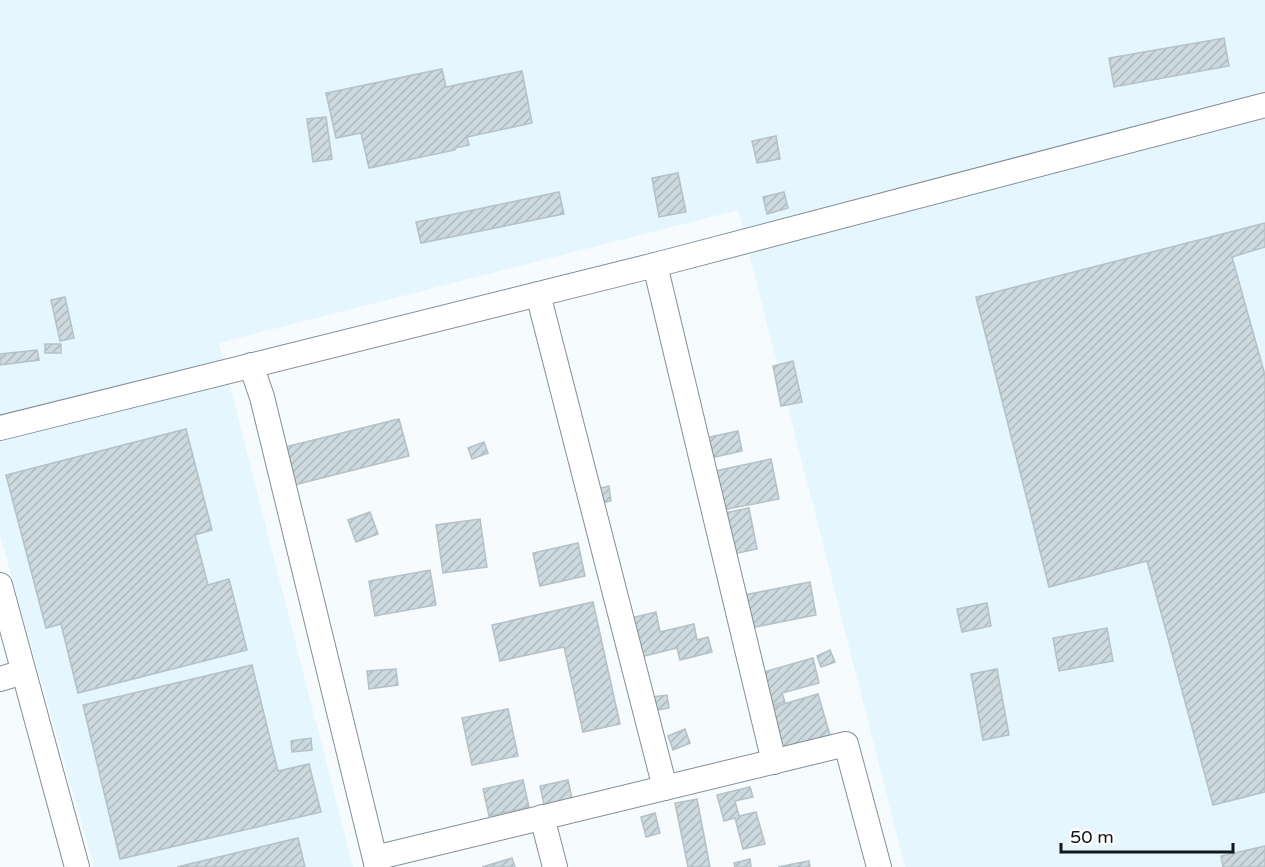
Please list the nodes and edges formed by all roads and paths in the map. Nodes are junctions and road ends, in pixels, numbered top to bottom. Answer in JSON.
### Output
{"nodes":[{"id":1,"x":1265,"y":105,"type":"edge"},
{"id":2,"x":655,"y":265,"type":"junction"},
{"id":3,"x":538,"y":294,"type":"junction"},
{"id":4,"x":252,"y":365,"type":"junction"},
{"id":5,"x":0,"y":428,"type":"edge"},
{"id":6,"x":0,"y":585,"type":"edge"},
{"id":7,"x":23,"y":672,"type":"junction"},
{"id":8,"x":0,"y":679,"type":"edge"},
{"id":9,"x":774,"y":762,"type":"junction"},
{"id":10,"x":665,"y":788,"type":"junction"},
{"id":11,"x":542,"y":817,"type":"junction"},
{"id":12,"x":376,"y":862,"type":"edge"},
{"id":13,"x":77,"y":867,"type":"edge"},
{"id":14,"x":555,"y":867,"type":"edge"},
{"id":15,"x":879,"y":867,"type":"edge"}],
"edges":[{"from":1,"to":2,"type":"street"},
{"from":2,"to":3,"type":"street"},
{"from":2,"to":9,"type":"street"},
{"from":3,"to":4,"type":"street"},
{"from":3,"to":10,"type":"street"},
{"from":4,"to":5,"type":"street"},
{"from":4,"to":12,"type":"street"},
{"from":6,"to":7,"type":"street"},
{"from":7,"to":8,"type":"street"},
{"from":7,"to":13,"type":"street"},
{"from":9,"to":10,"type":"street"},
{"from":9,"to":15,"type":"street"},
{"from":10,"to":11,"type":"street"},
{"from":11,"to":12,"type":"street"},
{"from":11,"to":14,"type":"street"}]}
